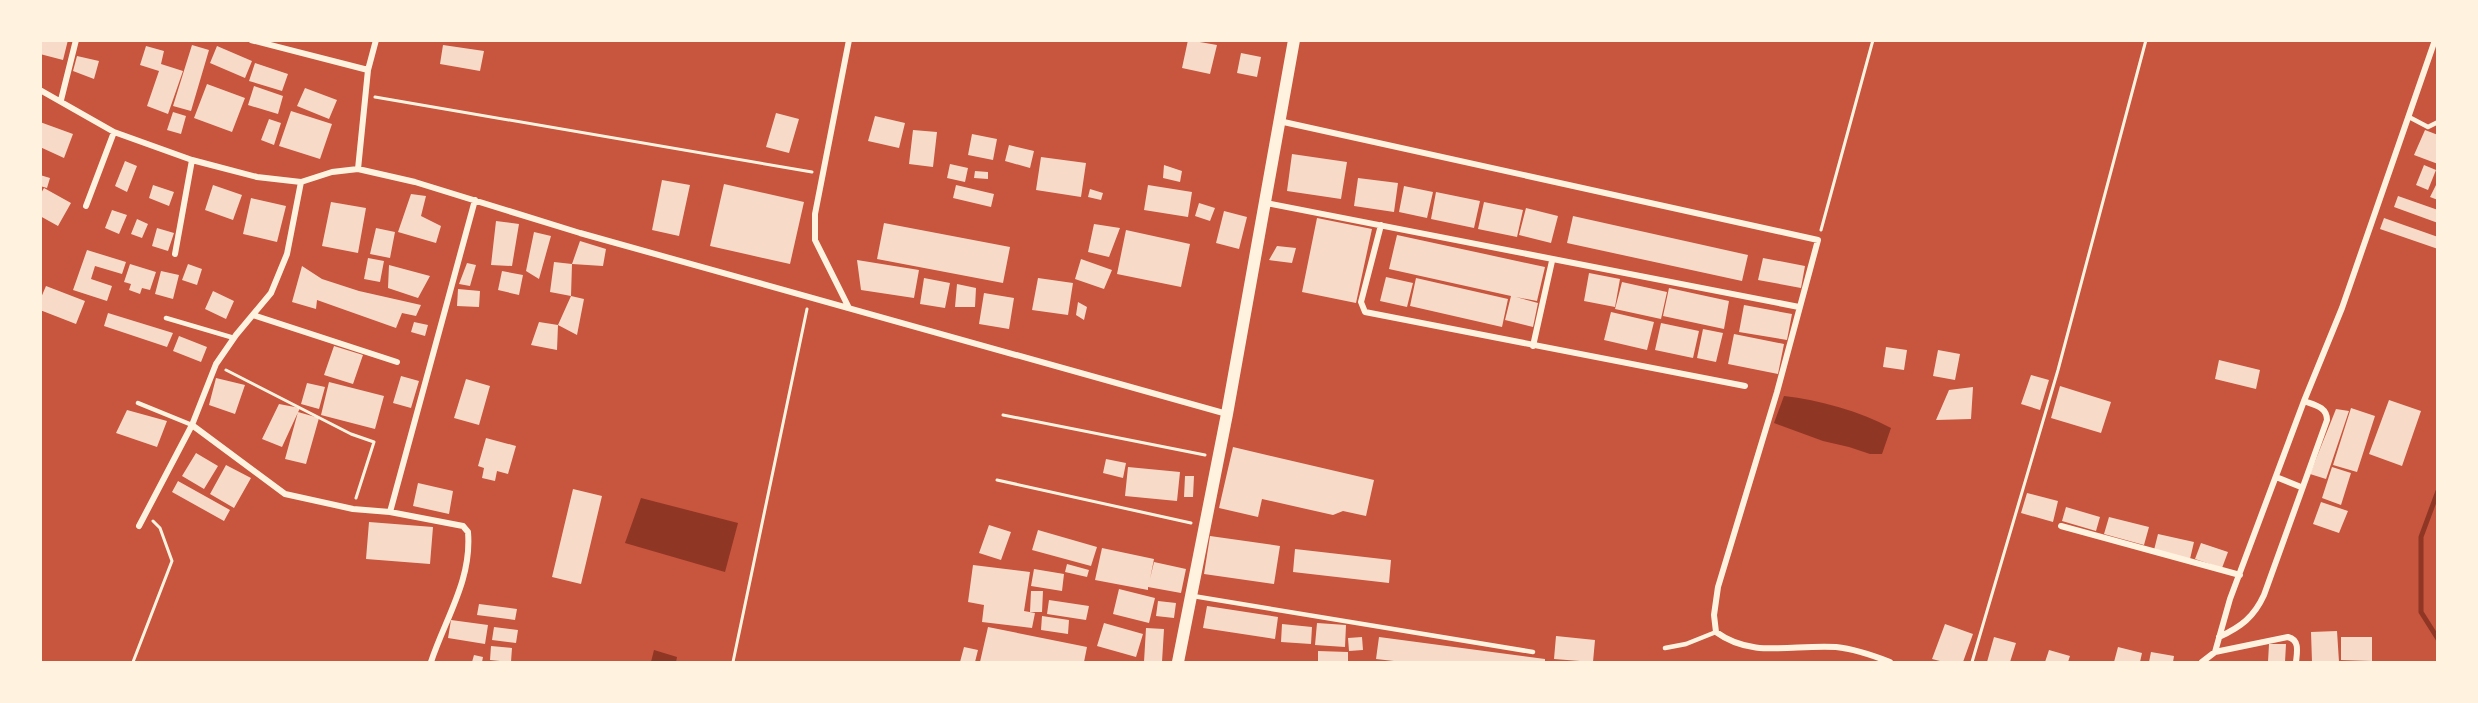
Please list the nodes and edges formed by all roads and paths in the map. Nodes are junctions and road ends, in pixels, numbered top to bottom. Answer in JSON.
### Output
{"nodes":[{"id":1,"x":76,"y":40,"type":"edge"},
{"id":2,"x":251,"y":40,"type":"edge"},
{"id":3,"x":376,"y":40,"type":"edge"},
{"id":4,"x":849,"y":40,"type":"edge"},
{"id":5,"x":1294,"y":40,"type":"edge"},
{"id":6,"x":1873,"y":40,"type":"edge"},
{"id":7,"x":2146,"y":40,"type":"edge"},
{"id":8,"x":2436,"y":40,"type":"edge"},
{"id":9,"x":368,"y":70,"type":"junction"},
{"id":10,"x":40,"y":90,"type":"edge"},
{"id":11,"x":366,"y":95,"type":"junction"},
{"id":12,"x":61,"y":100,"type":"junction"},
{"id":13,"x":2409,"y":117,"type":"junction"},
{"id":14,"x":1279,"y":121,"type":"junction"},
{"id":15,"x":2438,"y":122,"type":"edge"},
{"id":16,"x":114,"y":132,"type":"junction"},
{"id":17,"x":192,"y":160,"type":"junction"},
{"id":18,"x":358,"y":169,"type":"junction"},
{"id":19,"x":823,"y":174,"type":"junction"},
{"id":20,"x":301,"y":182,"type":"junction"},
{"id":21,"x":475,"y":200,"type":"junction"},
{"id":22,"x":1266,"y":203,"type":"junction"},
{"id":23,"x":86,"y":206,"type":"dead end"},
{"id":24,"x":1381,"y":225,"type":"junction"},
{"id":25,"x":1818,"y":240,"type":"junction"},
{"id":26,"x":175,"y":254,"type":"dead end"},
{"id":27,"x":1552,"y":261,"type":"junction"},
{"id":28,"x":809,"y":296,"type":"junction"},
{"id":29,"x":849,"y":308,"type":"junction"},
{"id":30,"x":1799,"y":308,"type":"junction"},
{"id":31,"x":253,"y":315,"type":"junction"},
{"id":32,"x":166,"y":318,"type":"dead end"},
{"id":33,"x":234,"y":338,"type":"junction"},
{"id":34,"x":1533,"y":346,"type":"junction"},
{"id":35,"x":398,"y":362,"type":"dead end"},
{"id":36,"x":216,"y":364,"type":"junction"},
{"id":37,"x":1744,"y":386,"type":"dead end"},
{"id":38,"x":2304,"y":401,"type":"junction"},
{"id":39,"x":138,"y":403,"type":"dead end"},
{"id":40,"x":1227,"y":414,"type":"junction"},
{"id":41,"x":1003,"y":415,"type":"dead end"},
{"id":42,"x":192,"y":425,"type":"junction"},
{"id":43,"x":1218,"y":457,"type":"junction"},
{"id":44,"x":2276,"y":477,"type":"junction"},
{"id":45,"x":997,"y":480,"type":"dead end"},
{"id":46,"x":2301,"y":488,"type":"junction"},
{"id":47,"x":353,"y":509,"type":"junction"},
{"id":48,"x":390,"y":512,"type":"junction"},
{"id":49,"x":145,"y":515,"type":"junction"},
{"id":50,"x":139,"y":526,"type":"dead end"},
{"id":51,"x":1205,"y":526,"type":"junction"},
{"id":52,"x":2061,"y":526,"type":"dead end"},
{"id":53,"x":2240,"y":575,"type":"junction"},
{"id":54,"x":1191,"y":595,"type":"junction"},
{"id":55,"x":1716,"y":632,"type":"junction"},
{"id":56,"x":2219,"y":637,"type":"junction"},
{"id":57,"x":1665,"y":648,"type":"dead end"},
{"id":58,"x":1533,"y":652,"type":"dead end"},
{"id":59,"x":2215,"y":652,"type":"junction"},
{"id":60,"x":2206,"y":661,"type":"edge"},
{"id":61,"x":133,"y":663,"type":"edge"},
{"id":62,"x":431,"y":663,"type":"edge"},
{"id":63,"x":733,"y":663,"type":"edge"},
{"id":64,"x":1178,"y":663,"type":"edge"},
{"id":65,"x":1890,"y":663,"type":"edge"},
{"id":66,"x":1972,"y":663,"type":"edge"},
{"id":67,"x":2296,"y":663,"type":"edge"}],
"edges":[{"from":1,"to":12,"type":"street"},
{"from":2,"to":9,"type":"street"},
{"from":3,"to":9,"type":"street"},
{"from":4,"to":19,"type":"street"},
{"from":5,"to":14,"type":"main road"},
{"from":6,"to":25,"type":"path"},
{"from":7,"to":66,"type":"path"},
{"from":8,"to":13,"type":"street"},
{"from":9,"to":11,"type":"street"},
{"from":10,"to":12,"type":"street"},
{"from":11,"to":18,"type":"street"},
{"from":11,"to":19,"type":"path"},
{"from":12,"to":16,"type":"street"},
{"from":13,"to":15,"type":"lane"},
{"from":13,"to":38,"type":"street"},
{"from":14,"to":22,"type":"main road"},
{"from":14,"to":25,"type":"street"},
{"from":16,"to":17,"type":"street"},
{"from":16,"to":23,"type":"street"},
{"from":17,"to":20,"type":"street"},
{"from":17,"to":26,"type":"street"},
{"from":18,"to":20,"type":"street"},
{"from":18,"to":21,"type":"street"},
{"from":19,"to":29,"type":"street"},
{"from":20,"to":31,"type":"street"},
{"from":21,"to":28,"type":"street"},
{"from":21,"to":48,"type":"street"},
{"from":22,"to":24,"type":"street"},
{"from":22,"to":40,"type":"main road"},
{"from":24,"to":27,"type":"street"},
{"from":24,"to":34,"type":"street"},
{"from":25,"to":30,"type":"street"},
{"from":27,"to":30,"type":"street"},
{"from":27,"to":34,"type":"street"},
{"from":28,"to":29,"type":"street"},
{"from":28,"to":63,"type":"path"},
{"from":29,"to":40,"type":"street"},
{"from":30,"to":55,"type":"street"},
{"from":31,"to":33,"type":"street"},
{"from":31,"to":35,"type":"street"},
{"from":32,"to":33,"type":"lane"},
{"from":33,"to":36,"type":"street"},
{"from":34,"to":37,"type":"street"},
{"from":36,"to":42,"type":"street"},
{"from":36,"to":47,"type":"path"},
{"from":38,"to":44,"type":"street"},
{"from":38,"to":46,"type":"street"},
{"from":39,"to":42,"type":"lane"},
{"from":40,"to":43,"type":"main road"},
{"from":41,"to":43,"type":"path"},
{"from":42,"to":47,"type":"street"},
{"from":42,"to":49,"type":"street"},
{"from":43,"to":51,"type":"main road"},
{"from":44,"to":46,"type":"street"},
{"from":44,"to":53,"type":"street"},
{"from":45,"to":51,"type":"path"},
{"from":46,"to":56,"type":"street"},
{"from":47,"to":48,"type":"street"},
{"from":48,"to":62,"type":"street"},
{"from":49,"to":50,"type":"street"},
{"from":49,"to":61,"type":"path"},
{"from":51,"to":54,"type":"main road"},
{"from":52,"to":53,"type":"street"},
{"from":53,"to":56,"type":"street"},
{"from":54,"to":58,"type":"lane"},
{"from":54,"to":64,"type":"main road"},
{"from":55,"to":57,"type":"lane"},
{"from":55,"to":65,"type":"street"},
{"from":56,"to":59,"type":"street"},
{"from":59,"to":60,"type":"street"},
{"from":59,"to":67,"type":"street"}]}
